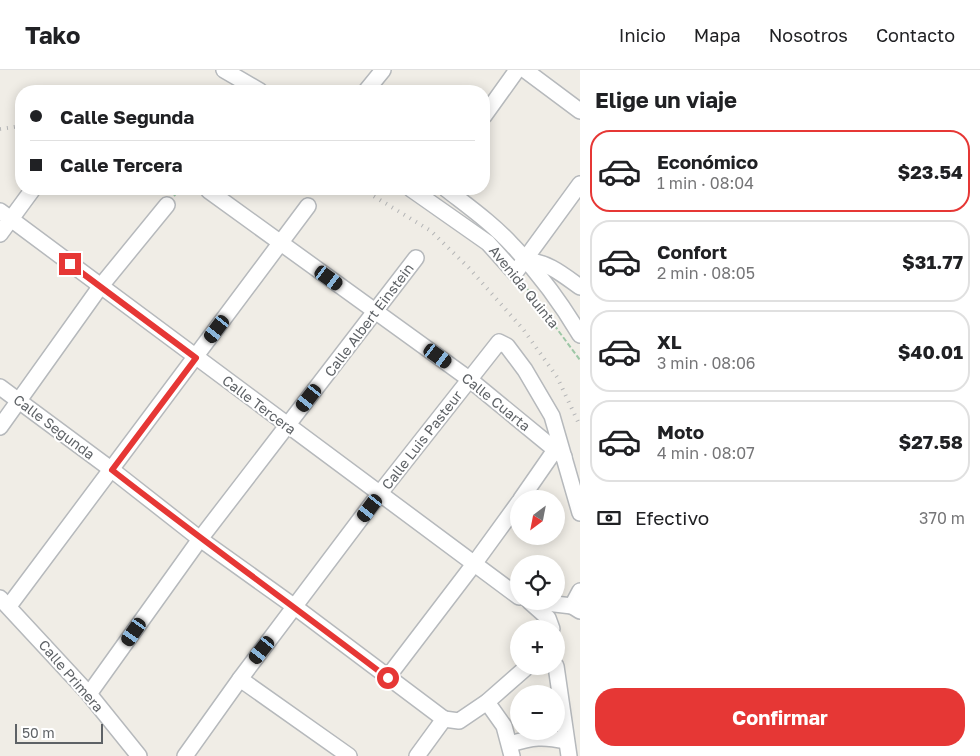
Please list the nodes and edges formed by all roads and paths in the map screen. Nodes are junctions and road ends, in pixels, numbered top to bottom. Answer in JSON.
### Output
{"nodes":[{"id":1,"x":383,"y":70,"type":"edge"},
{"id":2,"x":517,"y":70,"type":"edge"},
{"id":3,"x":525,"y":70,"type":"edge"},
{"id":4,"x":229,"y":71,"type":"edge"},
{"id":5,"x":251,"y":85,"type":"edge"},
{"id":6,"x":371,"y":85,"type":"edge"},
{"id":7,"x":490,"y":108,"type":"edge"},
{"id":8,"x":580,"y":111,"type":"edge"},
{"id":9,"x":580,"y":184,"type":"edge"},
{"id":10,"x":27,"y":195,"type":"edge"},
{"id":11,"x":215,"y":195,"type":"edge"},
{"id":12,"x":430,"y":195,"type":"edge"},
{"id":13,"x":454,"y":195,"type":"edge"},
{"id":14,"x":167,"y":205,"type":"dead end"},
{"id":15,"x":308,"y":206,"type":"dead end"},
{"id":16,"x":5,"y":215,"type":"edge"},
{"id":17,"x":0,"y":234,"type":"edge"},
{"id":18,"x":281,"y":243,"type":"junction"},
{"id":19,"x":416,"y":258,"type":"dead end"},
{"id":20,"x":525,"y":260,"type":"junction"},
{"id":21,"x":515,"y":273,"type":"junction"},
{"id":22,"x":100,"y":287,"type":"junction"},
{"id":23,"x":580,"y":287,"type":"edge"},
{"id":24,"x":377,"y":312,"type":"junction"},
{"id":25,"x":580,"y":335,"type":"edge"},
{"id":26,"x":196,"y":358,"type":"junction"},
{"id":27,"x":580,"y":360,"type":"edge"},
{"id":28,"x":469,"y":379,"type":"junction"},
{"id":29,"x":0,"y":387,"type":"edge"},
{"id":30,"x":18,"y":401,"type":"junction"},
{"id":31,"x":287,"y":426,"type":"junction"},
{"id":32,"x":0,"y":427,"type":"edge"},
{"id":33,"x":560,"y":454,"type":"junction"},
{"id":34,"x":112,"y":470,"type":"junction"},
{"id":35,"x":529,"y":490,"type":"edge"},
{"id":36,"x":380,"y":494,"type":"junction"},
{"id":37,"x":580,"y":513,"type":"edge"},
{"id":38,"x":510,"y":514,"type":"edge"},
{"id":39,"x":200,"y":539,"type":"junction"},
{"id":40,"x":474,"y":564,"type":"junction"},
{"id":41,"x":510,"y":590,"type":"edge"},
{"id":42,"x":580,"y":591,"type":"edge"},
{"id":43,"x":4,"y":602,"type":"edge"},
{"id":44,"x":295,"y":607,"type":"junction"},
{"id":45,"x":576,"y":608,"type":"edge"},
{"id":46,"x":540,"y":610,"type":"edge"},
{"id":47,"x":549,"y":620,"type":"edge"},
{"id":48,"x":518,"y":675,"type":"edge"},
{"id":49,"x":557,"y":675,"type":"edge"},
{"id":50,"x":388,"y":678,"type":"junction"},
{"id":51,"x":240,"y":679,"type":"junction"},
{"id":52,"x":89,"y":694,"type":"junction"},
{"id":53,"x":487,"y":702,"type":"junction"},
{"id":54,"x":444,"y":719,"type":"junction"},
{"id":55,"x":566,"y":741,"type":"junction"},
{"id":56,"x":511,"y":750,"type":"edge"},
{"id":57,"x":139,"y":756,"type":"edge"},
{"id":58,"x":185,"y":756,"type":"edge"},
{"id":59,"x":348,"y":756,"type":"edge"},
{"id":60,"x":417,"y":756,"type":"edge"},
{"id":61,"x":569,"y":756,"type":"edge"}],
"edges":[{"from":1,"to":6,"type":"street"},
{"from":2,"to":7,"type":"street"},
{"from":3,"to":8,"type":"street"},
{"from":4,"to":5,"type":"street"},
{"from":9,"to":20,"type":"street"},
{"from":10,"to":16,"type":"street"},
{"from":11,"to":18,"type":"street","name":"Calle Cuarta"},
{"from":12,"to":21,"type":"street","name":"Avenida Quinta"},
{"from":13,"to":20,"type":"street","name":"Avenida Quinta"},
{"from":14,"to":22,"type":"street"},
{"from":15,"to":18,"type":"street"},
{"from":16,"to":17,"type":"street"},
{"from":16,"to":22,"type":"street","name":"Calle Tercera"},
{"from":18,"to":24,"type":"street","name":"Calle Cuarta"},
{"from":18,"to":26,"type":"street"},
{"from":19,"to":24,"type":"street","name":"Calle Albert Einstein"},
{"from":20,"to":21,"type":"street"},
{"from":20,"to":23,"type":"street"},
{"from":20,"to":25,"type":"street","name":"Avenida Quinta"},
{"from":21,"to":27,"type":"path","name":"Avenida Quinta"},
{"from":22,"to":26,"type":"street","name":"Calle Tercera"},
{"from":22,"to":30,"type":"street"},
{"from":24,"to":28,"type":"street","name":"Calle Cuarta"},
{"from":24,"to":31,"type":"street","name":"Calle Albert Einstein"},
{"from":26,"to":31,"type":"street","name":"Calle Tercera"},
{"from":26,"to":34,"type":"street"},
{"from":28,"to":33,"type":"street","name":"Calle Cuarta"},
{"from":28,"to":33,"type":"street","name":"Calle Luis Pasteur"},
{"from":28,"to":36,"type":"street","name":"Calle Luis Pasteur"},
{"from":29,"to":30,"type":"street","name":"Calle Segunda"},
{"from":30,"to":32,"type":"street"},
{"from":30,"to":34,"type":"street","name":"Calle Segunda"},
{"from":31,"to":36,"type":"street","name":"Calle Tercera"},
{"from":31,"to":39,"type":"street","name":"Calle Albert Einstein"},
{"from":33,"to":35,"type":"street"},
{"from":33,"to":37,"type":"street"},
{"from":34,"to":39,"type":"street","name":"Calle Segunda"},
{"from":34,"to":43,"type":"street"},
{"from":36,"to":40,"type":"street","name":"Calle Tercera"},
{"from":36,"to":44,"type":"street","name":"Calle Luis Pasteur"},
{"from":38,"to":40,"type":"street"},
{"from":39,"to":44,"type":"street","name":"Calle Segunda"},
{"from":39,"to":52,"type":"street","name":"Calle Albert Einstein"},
{"from":40,"to":41,"type":"street","name":"Calle Tercera"},
{"from":40,"to":50,"type":"street"},
{"from":42,"to":45,"type":"street"},
{"from":43,"to":52,"type":"street","name":"Calle Primera"},
{"from":44,"to":50,"type":"street","name":"Calle Segunda"},
{"from":44,"to":51,"type":"street","name":"Calle Luis Pasteur"},
{"from":46,"to":47,"type":"street"},
{"from":48,"to":53,"type":"street"},
{"from":49,"to":55,"type":"street"},
{"from":50,"to":54,"type":"street","name":"Calle Segunda"},
{"from":51,"to":58,"type":"street","name":"Calle Luis Pasteur"},
{"from":51,"to":59,"type":"street"},
{"from":52,"to":57,"type":"street","name":"Calle Primera"},
{"from":53,"to":54,"type":"street"},
{"from":53,"to":56,"type":"street"},
{"from":54,"to":60,"type":"street"},
{"from":55,"to":56,"type":"street"},
{"from":55,"to":61,"type":"street"}]}
